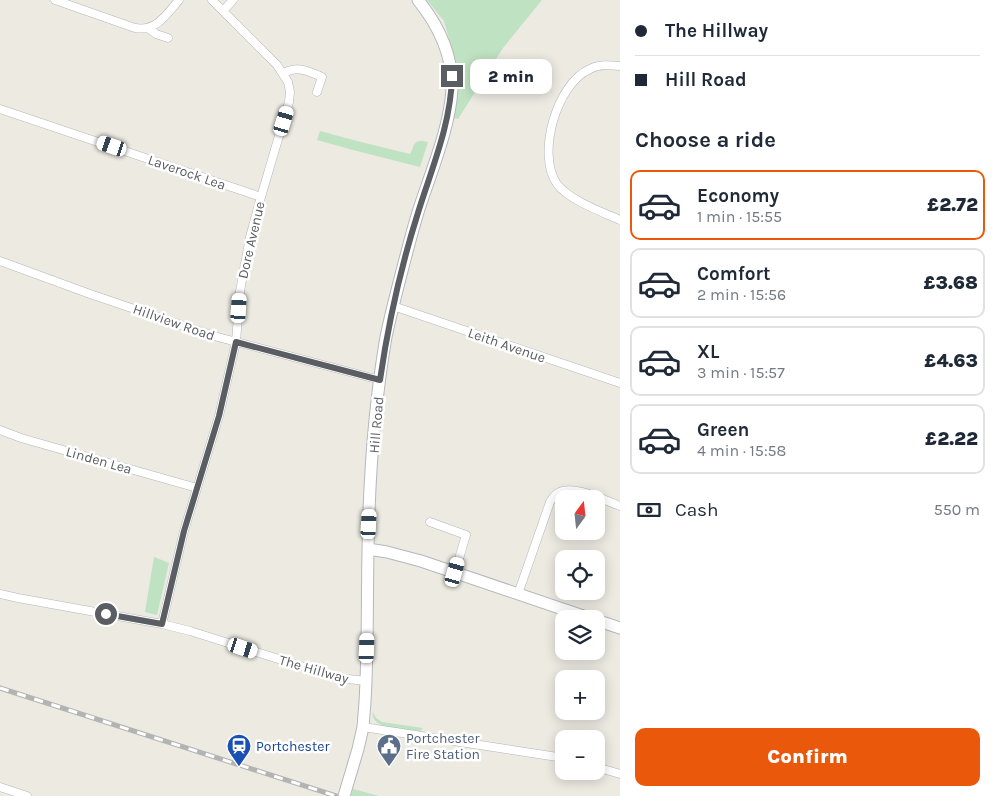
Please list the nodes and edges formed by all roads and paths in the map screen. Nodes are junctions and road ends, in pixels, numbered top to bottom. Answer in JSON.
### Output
{"nodes":[{"id":1,"x":55,"y":0,"type":"edge"},
{"id":2,"x":179,"y":0,"type":"edge"},
{"id":3,"x":212,"y":0,"type":"edge"},
{"id":4,"x":233,"y":0,"type":"edge"},
{"id":5,"x":418,"y":0,"type":"edge"},
{"id":6,"x":223,"y":11,"type":"junction"},
{"id":7,"x":148,"y":28,"type":"junction"},
{"id":8,"x":168,"y":38,"type":"dead end"},
{"id":9,"x":620,"y":66,"type":"edge"},
{"id":10,"x":283,"y":73,"type":"junction"},
{"id":11,"x":317,"y":92,"type":"dead end"},
{"id":12,"x":0,"y":109,"type":"edge"},
{"id":13,"x":261,"y":197,"type":"junction"},
{"id":14,"x":620,"y":220,"type":"edge"},
{"id":15,"x":0,"y":261,"type":"edge"},
{"id":16,"x":393,"y":306,"type":"junction"},
{"id":17,"x":236,"y":342,"type":"junction"},
{"id":18,"x":380,"y":380,"type":"junction"},
{"id":19,"x":620,"y":383,"type":"edge"},
{"id":20,"x":0,"y":430,"type":"edge"},
{"id":21,"x":197,"y":488,"type":"junction"},
{"id":22,"x":620,"y":506,"type":"edge"},
{"id":23,"x":430,"y":522,"type":"dead end"},
{"id":24,"x":368,"y":549,"type":"junction"},
{"id":25,"x":455,"y":572,"type":"junction"},
{"id":26,"x":0,"y":594,"type":"edge"},
{"id":27,"x":518,"y":594,"type":"junction"},
{"id":28,"x":565,"y":610,"type":"edge"},
{"id":29,"x":605,"y":623,"type":"edge"},
{"id":30,"x":162,"y":624,"type":"junction"},
{"id":31,"x":620,"y":628,"type":"edge"},
{"id":32,"x":366,"y":681,"type":"junction"},
{"id":33,"x":363,"y":727,"type":"junction"},
{"id":34,"x":555,"y":757,"type":"edge"},
{"id":35,"x":605,"y":770,"type":"edge"},
{"id":36,"x":620,"y":774,"type":"edge"},
{"id":37,"x":0,"y":787,"type":"edge"},
{"id":38,"x":27,"y":796,"type":"edge"},
{"id":39,"x":344,"y":796,"type":"edge"}],
"edges":[{"from":1,"to":7,"type":"street"},
{"from":2,"to":7,"type":"street"},
{"from":3,"to":6,"type":"street","name":"Dore Avenue"},
{"from":4,"to":6,"type":"street"},
{"from":5,"to":16,"type":"street","name":"Hill Road"},
{"from":6,"to":10,"type":"street","name":"Dore Avenue"},
{"from":7,"to":8,"type":"street"},
{"from":9,"to":14,"type":"street"},
{"from":10,"to":11,"type":"street"},
{"from":10,"to":13,"type":"street","name":"Dore Avenue"},
{"from":12,"to":13,"type":"street","name":"Laverock Lea"},
{"from":13,"to":17,"type":"street","name":"Dore Avenue"},
{"from":15,"to":17,"type":"street","name":"Hillview Road"},
{"from":16,"to":18,"type":"street","name":"Hill Road"},
{"from":16,"to":19,"type":"street","name":"Leith Avenue"},
{"from":17,"to":18,"type":"street","name":"Hillview Road"},
{"from":17,"to":21,"type":"street","name":"Dore Avenue"},
{"from":18,"to":24,"type":"street","name":"Hill Road"},
{"from":20,"to":21,"type":"street","name":"Linden Lea"},
{"from":21,"to":30,"type":"street","name":"Dore Avenue"},
{"from":22,"to":27,"type":"street"},
{"from":23,"to":25,"type":"street"},
{"from":24,"to":25,"type":"street"},
{"from":24,"to":32,"type":"street","name":"Hill Road"},
{"from":25,"to":27,"type":"street"},
{"from":26,"to":30,"type":"street","name":"The Hillway"},
{"from":27,"to":28,"type":"street"},
{"from":29,"to":31,"type":"street"},
{"from":30,"to":32,"type":"street","name":"The Hillway"},
{"from":32,"to":33,"type":"street","name":"Hill Road"},
{"from":33,"to":34,"type":"street"},
{"from":33,"to":39,"type":"street","name":"Hill Road"},
{"from":35,"to":36,"type":"street"},
{"from":37,"to":38,"type":"street"}]}
